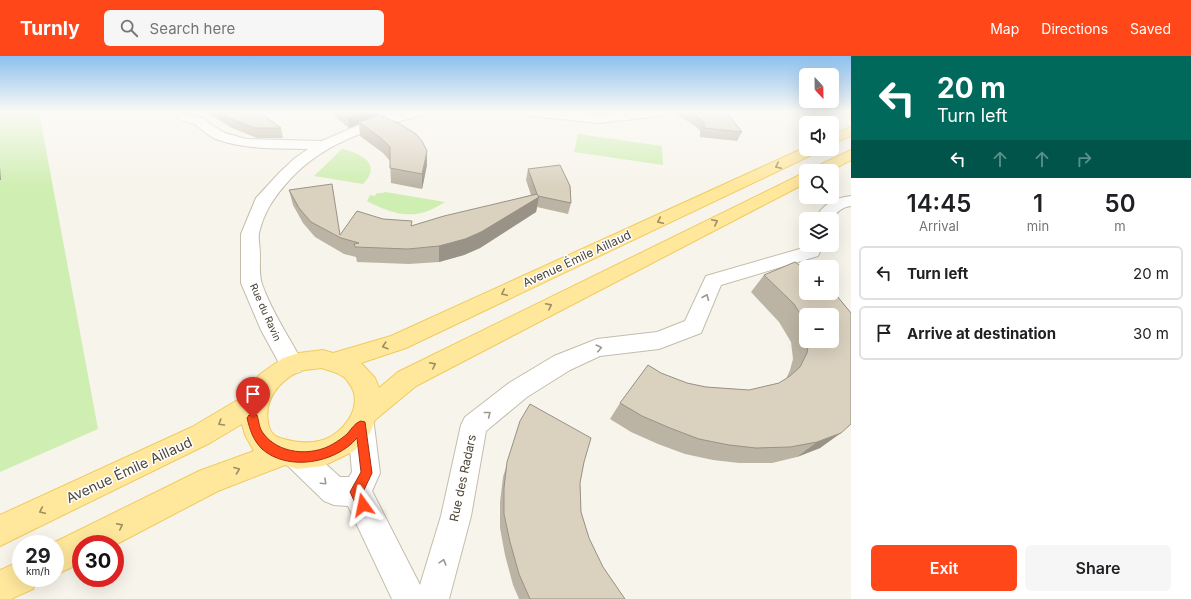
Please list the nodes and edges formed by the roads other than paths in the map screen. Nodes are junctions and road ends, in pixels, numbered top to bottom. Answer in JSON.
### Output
{"nodes":[{"id":1,"x":226,"y":137,"type":"edge"},
{"id":2,"x":339,"y":137,"type":"edge"},
{"id":3,"x":325,"y":145,"type":"junction"},
{"id":4,"x":851,"y":154,"type":"edge"},
{"id":5,"x":799,"y":156,"type":"edge"},
{"id":6,"x":832,"y":164,"type":"edge"},
{"id":7,"x":799,"y":181,"type":"edge"},
{"id":8,"x":851,"y":201,"type":"edge"},
{"id":9,"x":827,"y":212,"type":"edge"},
{"id":10,"x":811,"y":252,"type":"edge"},
{"id":11,"x":338,"y":361,"type":"junction"},
{"id":12,"x":292,"y":365,"type":"junction"},
{"id":13,"x":255,"y":403,"type":"junction"},
{"id":14,"x":365,"y":419,"type":"junction"},
{"id":15,"x":290,"y":456,"type":"junction"},
{"id":16,"x":356,"y":492,"type":"junction"},
{"id":17,"x":0,"y":531,"type":"edge"},
{"id":18,"x":103,"y":535,"type":"edge"},
{"id":19,"x":12,"y":581,"type":"edge"},
{"id":20,"x":0,"y":587,"type":"edge"},
{"id":21,"x":409,"y":599,"type":"edge"},
{"id":22,"x":432,"y":599,"type":"edge"}],
"edges":[{"from":1,"to":3,"type":"street"},
{"from":2,"to":3,"type":"street","name":"Rue du Ravin"},
{"from":3,"to":12,"type":"street","name":"Rue du Ravin"},
{"from":4,"to":6,"type":"main road"},
{"from":5,"to":11,"type":"main road","name":"Avenue Émile Aillaud","one_way":true},
{"from":14,"to":7,"type":"main road","one_way":true},
{"from":8,"to":9,"type":"street"},
{"from":22,"to":10,"type":"street","name":"Rue des Radars","one_way":true},
{"from":11,"to":12,"type":"main road"},
{"from":11,"to":14,"type":"main road"},
{"from":12,"to":13,"type":"main road"},
{"from":13,"to":15,"type":"main road"},
{"from":13,"to":17,"type":"main road","name":"Avenue Émile Aillaud","one_way":true},
{"from":14,"to":15,"type":"main road"},
{"from":14,"to":16,"type":"street"},
{"from":15,"to":16,"type":"street","one_way":true},
{"from":18,"to":15,"type":"main road","one_way":true},
{"from":16,"to":21,"type":"street"},
{"from":19,"to":20,"type":"main road"}]}
